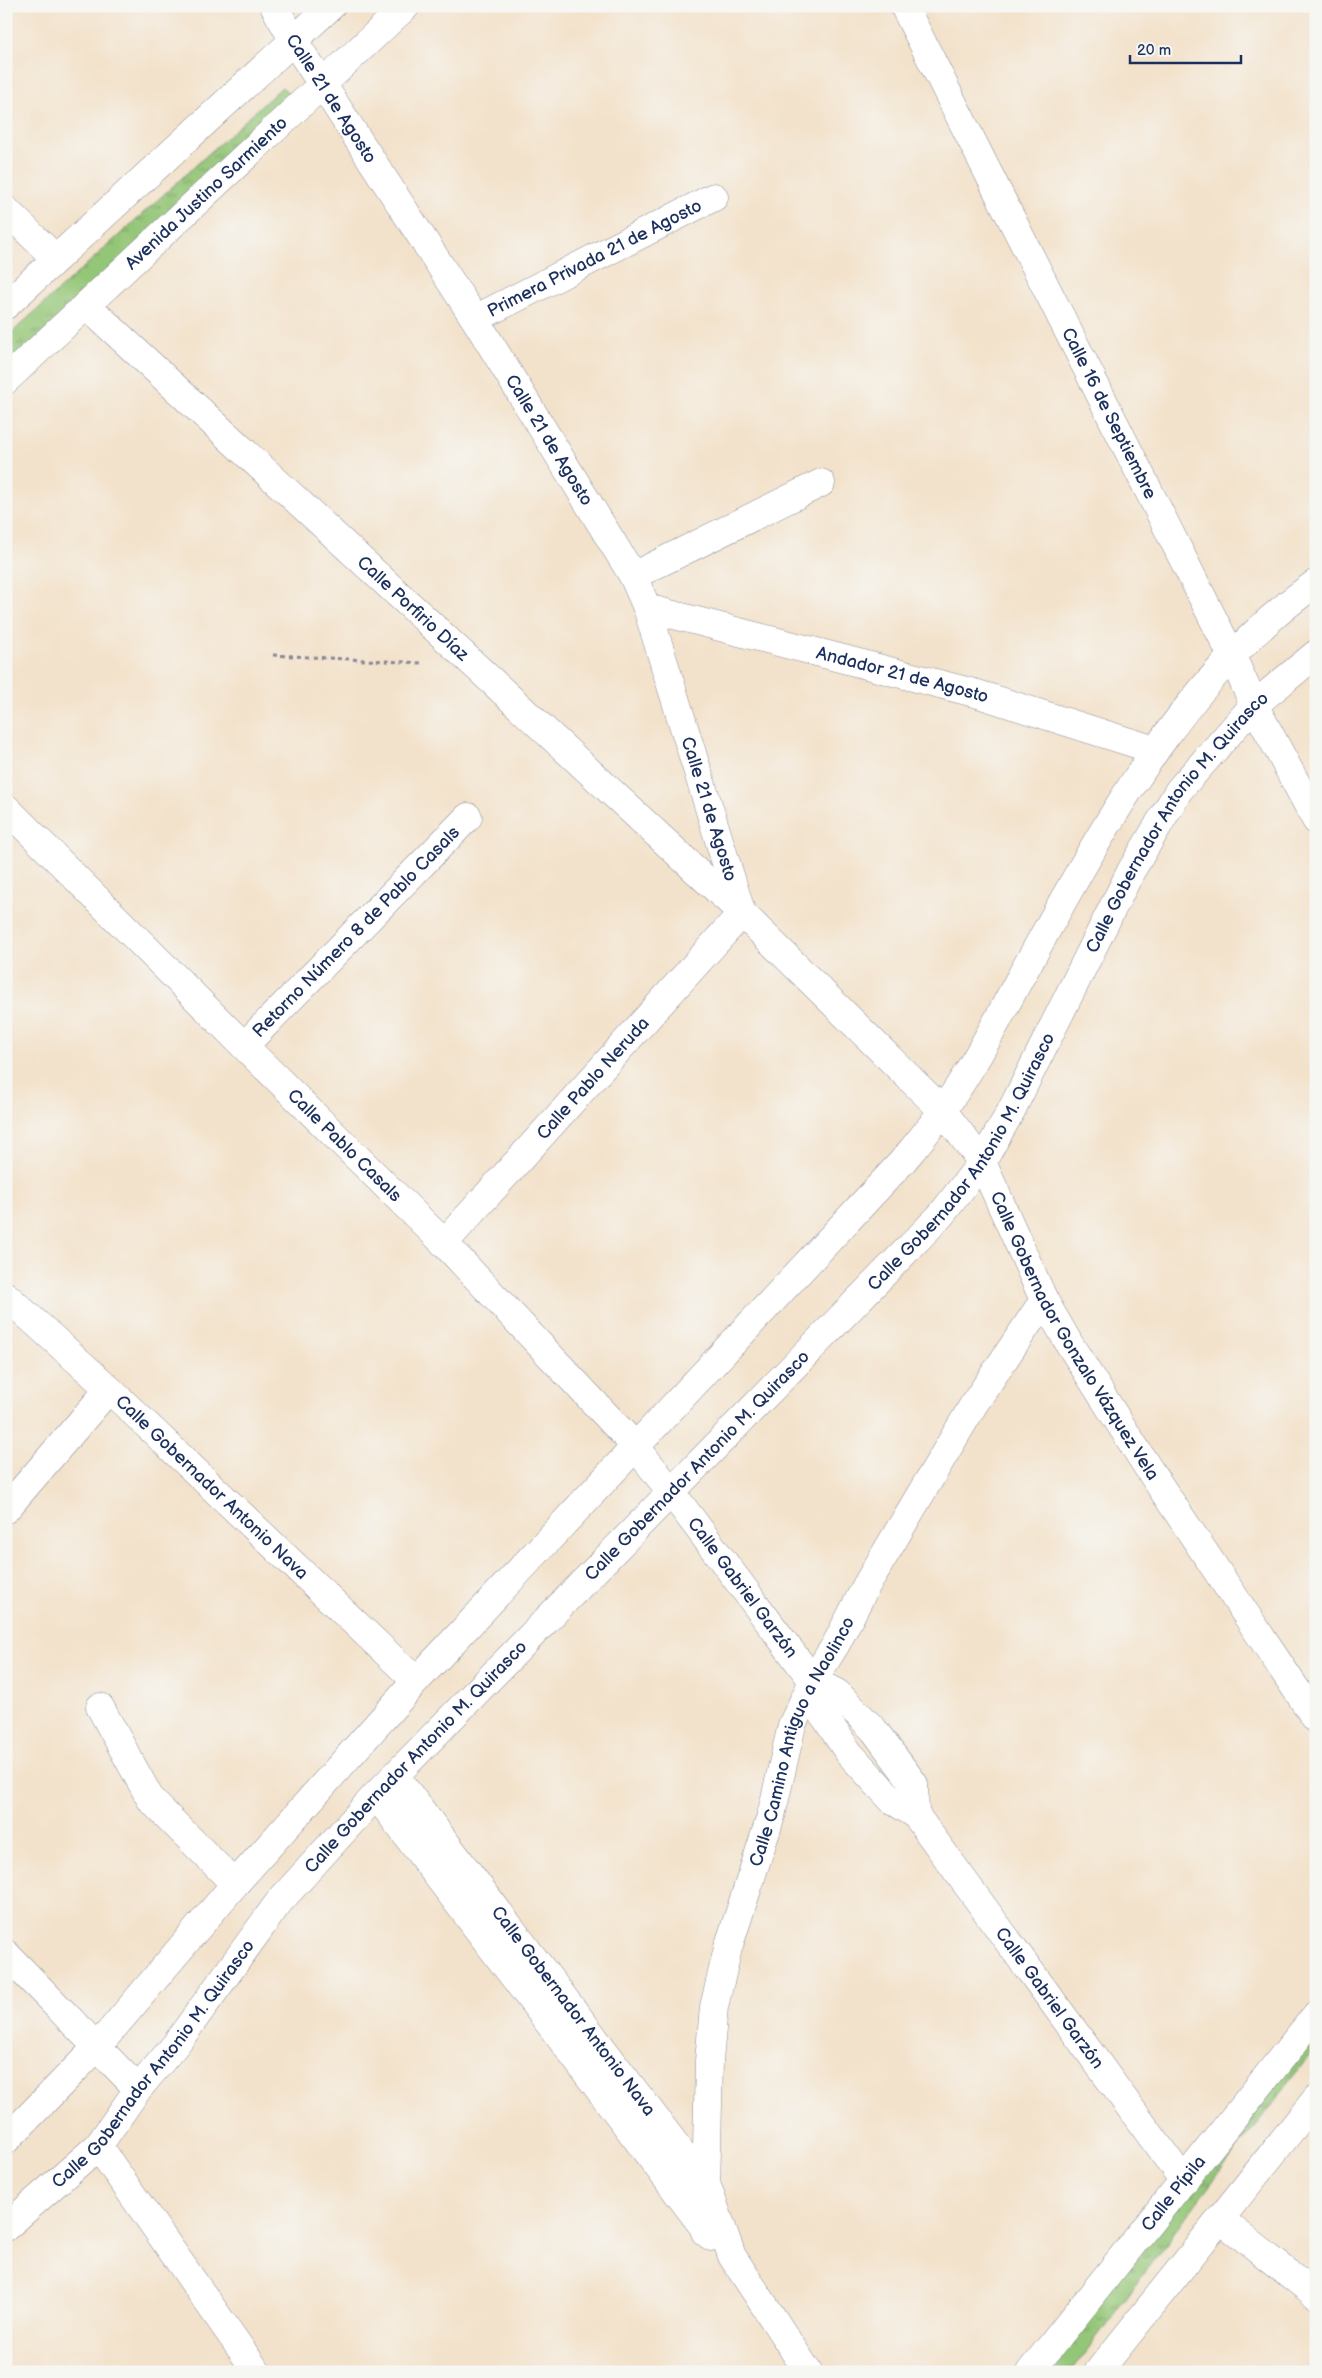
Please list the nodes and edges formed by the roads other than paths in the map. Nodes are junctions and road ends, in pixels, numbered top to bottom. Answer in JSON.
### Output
{"nodes":[{"id":1,"x":274,"y":6,"type":"edge"},
{"id":2,"x":331,"y":6,"type":"edge"},
{"id":3,"x":406,"y":6,"type":"edge"},
{"id":4,"x":904,"y":6,"type":"edge"},
{"id":5,"x":294,"y":41,"type":"junction"},
{"id":6,"x":323,"y":85,"type":"junction"},
{"id":7,"x":714,"y":196,"type":"dead end"},
{"id":8,"x":6,"y":210,"type":"edge"},
{"id":9,"x":56,"y":259,"type":"junction"},
{"id":10,"x":6,"y":305,"type":"edge"},
{"id":11,"x":86,"y":305,"type":"junction"},
{"id":12,"x":475,"y":320,"type":"junction"},
{"id":13,"x":6,"y":380,"type":"edge"},
{"id":14,"x":821,"y":483,"type":"dead end"},
{"id":15,"x":633,"y":576,"type":"junction"},
{"id":16,"x":1316,"y":583,"type":"edge"},
{"id":17,"x":647,"y":608,"type":"junction"},
{"id":18,"x":1231,"y":654,"type":"junction"},
{"id":19,"x":1316,"y":654,"type":"edge"},
{"id":20,"x":1254,"y":705,"type":"junction"},
{"id":21,"x":1155,"y":750,"type":"junction"},
{"id":22,"x":6,"y":808,"type":"edge"},
{"id":23,"x":468,"y":817,"type":"dead end"},
{"id":24,"x":1316,"y":820,"type":"edge"},
{"id":25,"x":742,"y":913,"type":"junction"},
{"id":26,"x":244,"y":1046,"type":"junction"},
{"id":27,"x":943,"y":1111,"type":"junction"},
{"id":28,"x":982,"y":1162,"type":"junction"},
{"id":29,"x":444,"y":1243,"type":"junction"},
{"id":30,"x":6,"y":1296,"type":"edge"},
{"id":31,"x":1044,"y":1300,"type":"junction"},
{"id":32,"x":109,"y":1389,"type":"junction"},
{"id":33,"x":636,"y":1447,"type":"junction"},
{"id":34,"x":672,"y":1493,"type":"junction"},
{"id":35,"x":6,"y":1510,"type":"edge"},
{"id":36,"x":416,"y":1681,"type":"junction"},
{"id":37,"x":813,"y":1681,"type":"junction"},
{"id":38,"x":100,"y":1707,"type":"dead end"},
{"id":39,"x":1316,"y":1719,"type":"edge"},
{"id":40,"x":385,"y":1785,"type":"junction"},
{"id":41,"x":235,"y":1884,"type":"junction"},
{"id":42,"x":6,"y":1954,"type":"edge"},
{"id":43,"x":1316,"y":2015,"type":"edge"},
{"id":44,"x":96,"y":2047,"type":"junction"},
{"id":45,"x":138,"y":2089,"type":"junction"},
{"id":46,"x":1316,"y":2099,"type":"edge"},
{"id":47,"x":6,"y":2140,"type":"edge"},
{"id":48,"x":98,"y":2146,"type":"junction"},
{"id":49,"x":1184,"y":2181,"type":"junction"},
{"id":50,"x":707,"y":2186,"type":"junction"},
{"id":51,"x":1220,"y":2219,"type":"junction"},
{"id":52,"x":6,"y":2227,"type":"edge"},
{"id":53,"x":706,"y":2232,"type":"junction"},
{"id":54,"x":732,"y":2256,"type":"junction"},
{"id":55,"x":1316,"y":2295,"type":"edge"},
{"id":56,"x":257,"y":2372,"type":"edge"},
{"id":57,"x":808,"y":2372,"type":"edge"},
{"id":58,"x":1030,"y":2372,"type":"edge"},
{"id":59,"x":1098,"y":2372,"type":"edge"}],
"edges":[{"from":1,"to":5,"type":"street","name":"Calle 21 de Agosto"},
{"from":2,"to":5,"type":"street"},
{"from":3,"to":6,"type":"street","name":"Avenida Justino Sarmiento"},
{"from":4,"to":18,"type":"street","name":"Calle 16 de Septiembre"},
{"from":5,"to":6,"type":"street","name":"Calle 21 de Agosto"},
{"from":5,"to":9,"type":"street"},
{"from":6,"to":11,"type":"street","name":"Avenida Justino Sarmiento"},
{"from":6,"to":12,"type":"street","name":"Calle 21 de Agosto"},
{"from":7,"to":12,"type":"street","name":"Primera Privada 21 de Agosto"},
{"from":8,"to":9,"type":"street"},
{"from":9,"to":10,"type":"street"},
{"from":11,"to":13,"type":"street","name":"Avenida Justino Sarmiento"},
{"from":11,"to":25,"type":"street","name":"Calle Porfirio Díaz"},
{"from":12,"to":15,"type":"street","name":"Calle 21 de Agosto"},
{"from":14,"to":15,"type":"street"},
{"from":15,"to":17,"type":"street","name":"Calle 21 de Agosto"},
{"from":16,"to":18,"type":"street"},
{"from":17,"to":21,"type":"street","name":"Andador 21 de Agosto"},
{"from":17,"to":25,"type":"street","name":"Calle 21 de Agosto"},
{"from":18,"to":20,"type":"street","name":"Calle 16 de Septiembre"},
{"from":18,"to":21,"type":"street"},
{"from":19,"to":20,"type":"street","name":"Calle Gobernador Antonio M. Quirasco"},
{"from":20,"to":24,"type":"street","name":"Calle 16 de Septiembre"},
{"from":20,"to":28,"type":"street","name":"Calle Gobernador Antonio M. Quirasco"},
{"from":21,"to":27,"type":"street"},
{"from":22,"to":26,"type":"street","name":"Calle Pablo Casals"},
{"from":23,"to":26,"type":"street","name":"Retorno Número 8 de Pablo Casals"},
{"from":25,"to":27,"type":"street","name":"Calle Gobernador Gonzalo Vázquez Vela"},
{"from":25,"to":29,"type":"street","name":"Calle Pablo Neruda"},
{"from":26,"to":29,"type":"street","name":"Calle Pablo Casals"},
{"from":27,"to":28,"type":"street","name":"Calle Gobernador Gonzalo Vázquez Vela"},
{"from":27,"to":33,"type":"street"},
{"from":28,"to":31,"type":"street","name":"Calle Gobernador Gonzalo Vázquez Vela"},
{"from":28,"to":34,"type":"street","name":"Calle Gobernador Antonio M. Quirasco"},
{"from":29,"to":33,"type":"street","name":"Calle Pablo Casals"},
{"from":30,"to":32,"type":"street","name":"Calle Gobernador Antonio Nava"},
{"from":31,"to":37,"type":"street","name":"Calle Camino Antiguo a Naolinco"},
{"from":31,"to":39,"type":"street","name":"Calle Gobernador Gonzalo Vázquez Vela"},
{"from":32,"to":35,"type":"street"},
{"from":32,"to":36,"type":"street","name":"Calle Gobernador Antonio Nava"},
{"from":33,"to":34,"type":"street","name":"Calle Pablo Casals"},
{"from":33,"to":36,"type":"street"},
{"from":34,"to":37,"type":"street","name":"Calle Gabriel Garzón"},
{"from":34,"to":40,"type":"street","name":"Calle Gobernador Antonio M. Quirasco"},
{"from":36,"to":41,"type":"street"},
{"from":37,"to":49,"type":"street","name":"Calle Gabriel Garzón"},
{"from":37,"to":50,"type":"street","name":"Calle Camino Antiguo a Naolinco"},
{"from":38,"to":41,"type":"street"},
{"from":40,"to":45,"type":"street","name":"Calle Gobernador Antonio M. Quirasco"},
{"from":40,"to":50,"type":"street","name":"Calle Gobernador Antonio Nava"},
{"from":40,"to":53,"type":"street","name":"Calle Gobernador Antonio Nava"},
{"from":41,"to":44,"type":"street"},
{"from":42,"to":44,"type":"street"},
{"from":43,"to":49,"type":"street","name":"Calle Pípila"},
{"from":44,"to":45,"type":"street"},
{"from":44,"to":47,"type":"street"},
{"from":45,"to":48,"type":"street","name":"Calle Gobernador Antonio M. Quirasco"},
{"from":46,"to":51,"type":"street"},
{"from":48,"to":52,"type":"street","name":"Calle Gobernador Antonio M. Quirasco"},
{"from":48,"to":56,"type":"street"},
{"from":49,"to":58,"type":"street","name":"Calle Pípila"},
{"from":50,"to":53,"type":"street","name":"Calle Camino Antiguo a Naolinco"},
{"from":50,"to":54,"type":"street","name":"Calle Gobernador Antonio Nava"},
{"from":51,"to":55,"type":"street"},
{"from":51,"to":59,"type":"street"},
{"from":53,"to":54,"type":"street","name":"Calle Gobernador Antonio Nava"},
{"from":54,"to":57,"type":"street","name":"Calle Gobernador Antonio Nava"}]}
